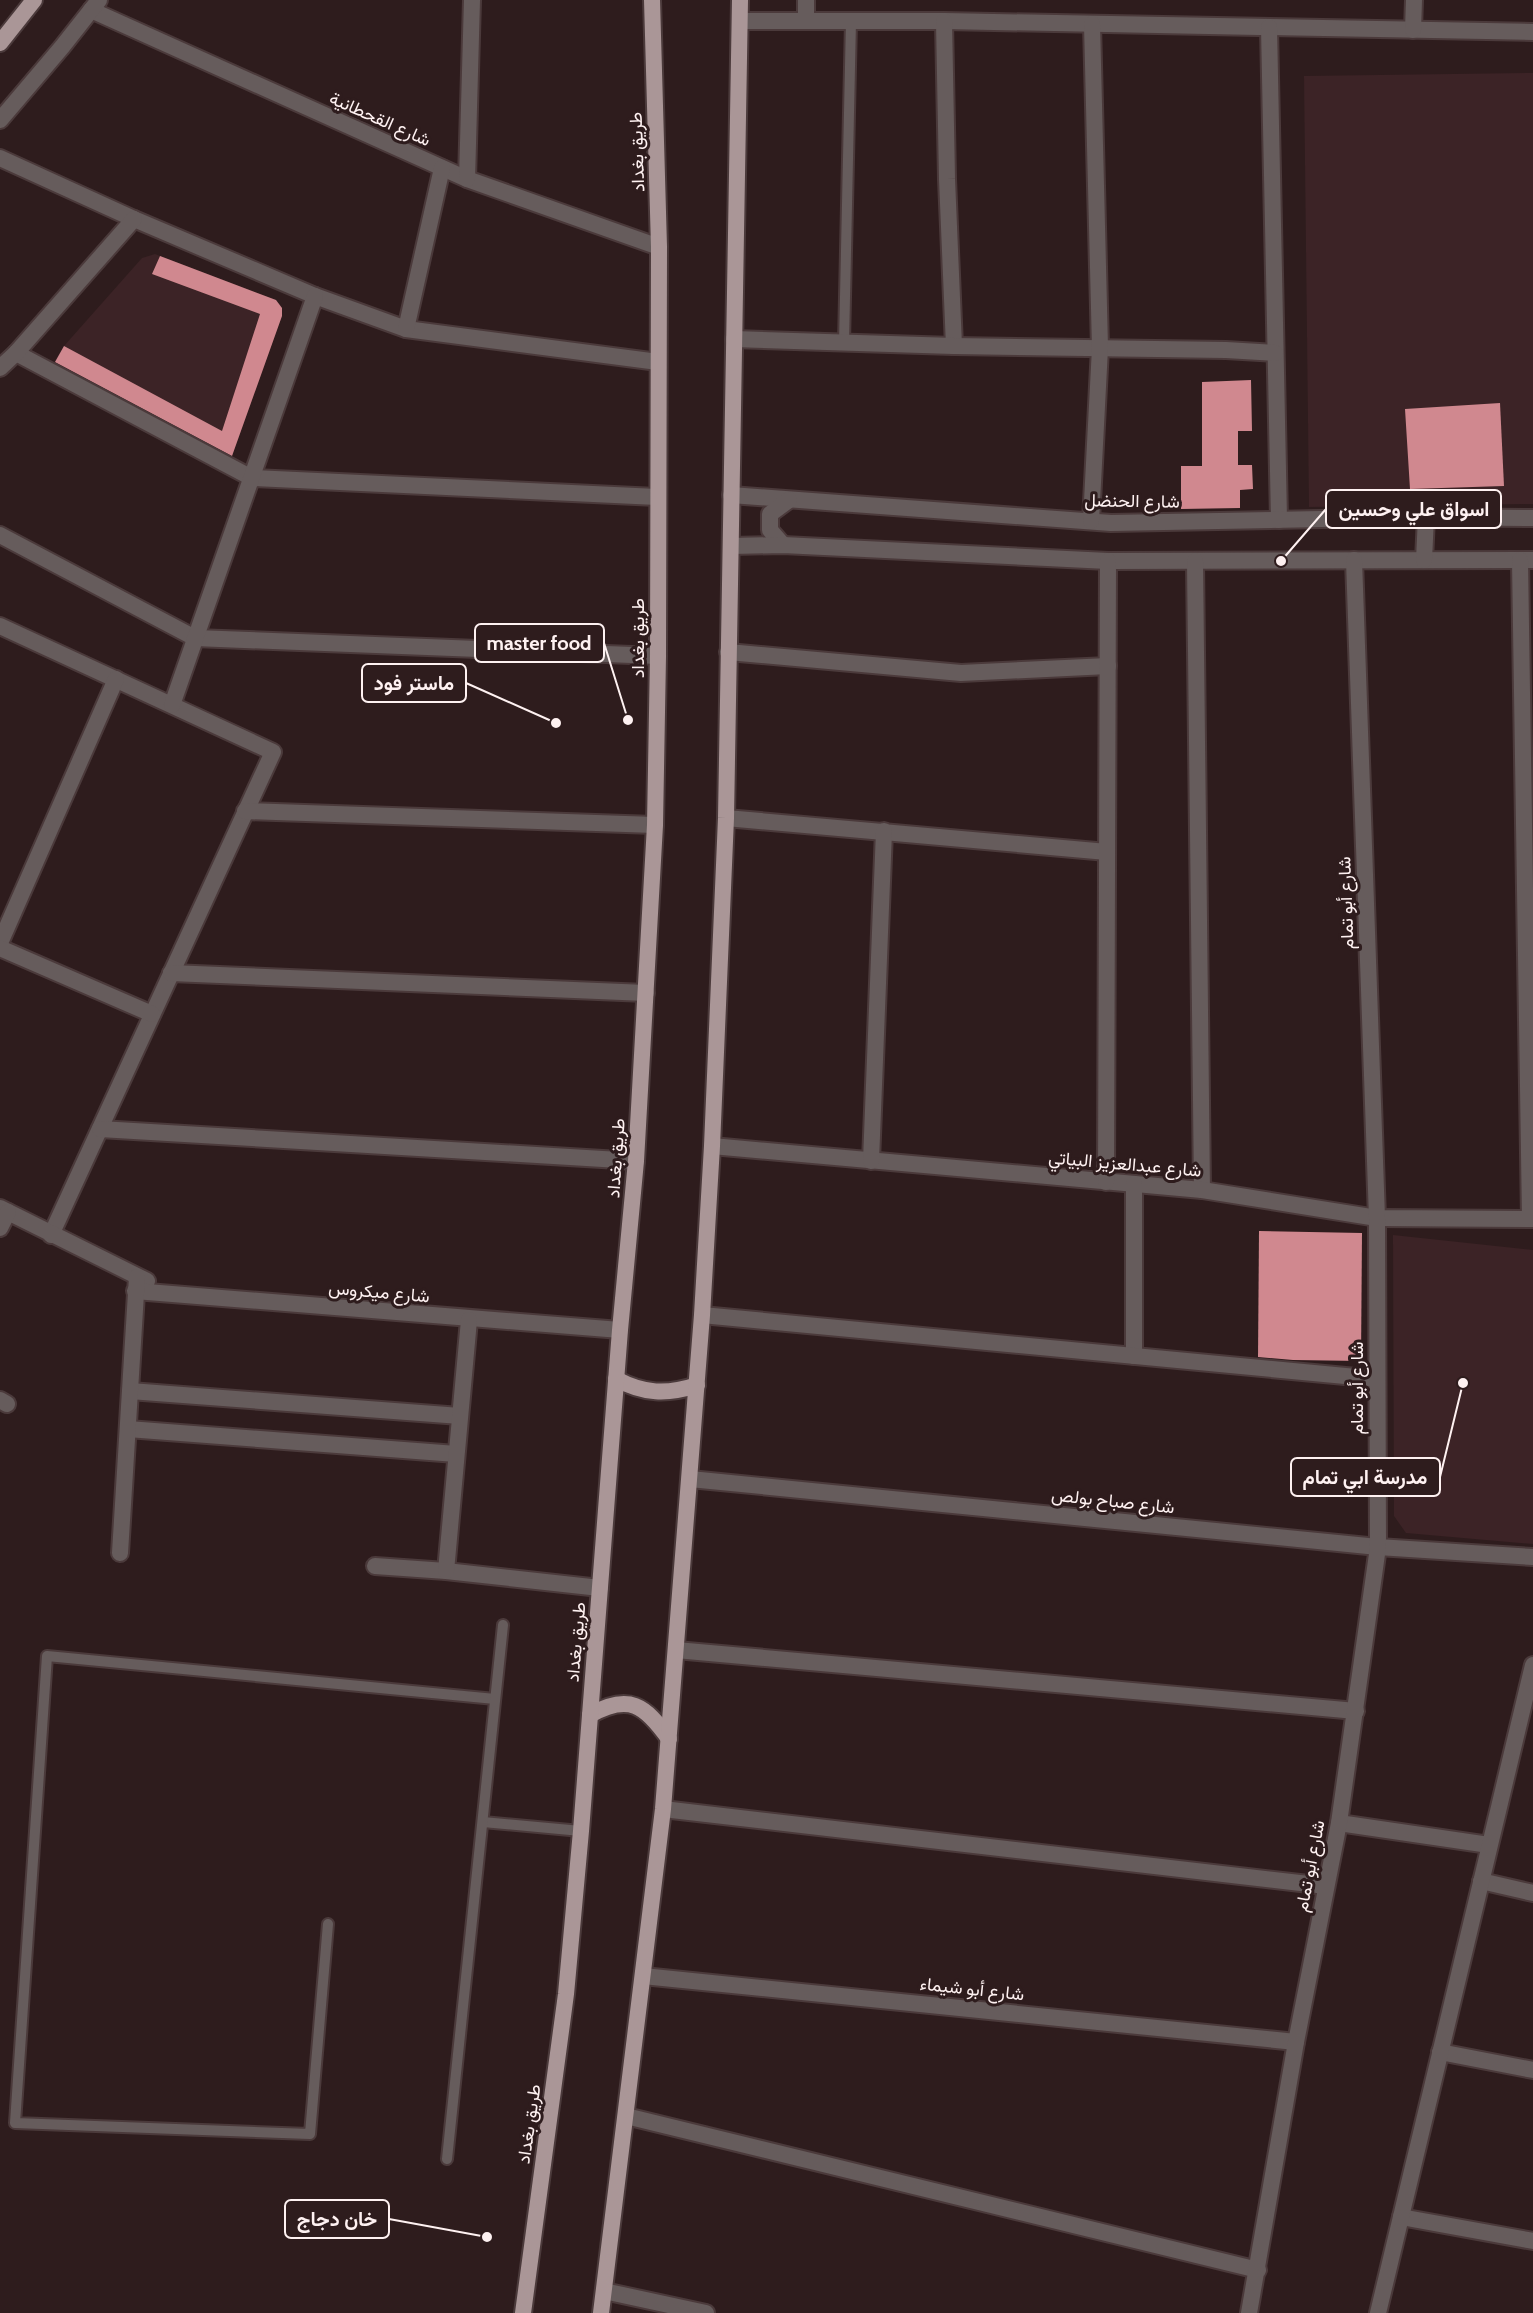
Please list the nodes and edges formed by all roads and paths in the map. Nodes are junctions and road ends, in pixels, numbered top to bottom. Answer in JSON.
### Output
{"nodes":[{"id":1,"x":33,"y":0,"type":"edge"},
{"id":2,"x":652,"y":0,"type":"edge"},
{"id":3,"x":740,"y":0,"type":"edge"},
{"id":4,"x":806,"y":0,"type":"edge"},
{"id":5,"x":1414,"y":0,"type":"edge"},
{"id":6,"x":470,"y":1,"type":"edge"},
{"id":7,"x":95,"y":5,"type":"edge"},
{"id":8,"x":806,"y":20,"type":"junction"},
{"id":9,"x":741,"y":21,"type":"junction"},
{"id":10,"x":852,"y":21,"type":"junction"},
{"id":11,"x":944,"y":21,"type":"junction"},
{"id":12,"x":1092,"y":24,"type":"junction"},
{"id":13,"x":1269,"y":27,"type":"junction"},
{"id":14,"x":1413,"y":30,"type":"junction"},
{"id":15,"x":1533,"y":33,"type":"edge"},
{"id":16,"x":0,"y":43,"type":"edge"},
{"id":17,"x":0,"y":120,"type":"edge"},
{"id":18,"x":0,"y":158,"type":"edge"},
{"id":19,"x":442,"y":168,"type":"junction"},
{"id":20,"x":467,"y":179,"type":"junction"},
{"id":21,"x":134,"y":219,"type":"junction"},
{"id":22,"x":659,"y":247,"type":"junction"},
{"id":23,"x":315,"y":296,"type":"junction"},
{"id":24,"x":406,"y":329,"type":"junction"},
{"id":25,"x":734,"y":339,"type":"junction"},
{"id":26,"x":844,"y":343,"type":"junction"},
{"id":27,"x":954,"y":346,"type":"junction"},
{"id":28,"x":1100,"y":348,"type":"junction"},
{"id":29,"x":16,"y":353,"type":"junction"},
{"id":30,"x":1275,"y":353,"type":"junction"},
{"id":31,"x":658,"y":362,"type":"junction"},
{"id":32,"x":0,"y":368,"type":"edge"},
{"id":33,"x":252,"y":478,"type":"junction"},
{"id":34,"x":731,"y":495,"type":"junction"},
{"id":35,"x":657,"y":496,"type":"junction"},
{"id":36,"x":789,"y":500,"type":"junction"},
{"id":37,"x":1426,"y":517,"type":"junction"},
{"id":38,"x":1533,"y":518,"type":"edge"},
{"id":39,"x":1278,"y":520,"type":"junction"},
{"id":40,"x":1091,"y":521,"type":"junction"},
{"id":41,"x":0,"y":535,"type":"edge"},
{"id":42,"x":783,"y":545,"type":"junction"},
{"id":43,"x":731,"y":546,"type":"junction"},
{"id":44,"x":1354,"y":560,"type":"junction"},
{"id":45,"x":1424,"y":560,"type":"junction"},
{"id":46,"x":1527,"y":560,"type":"edge"},
{"id":47,"x":1108,"y":561,"type":"junction"},
{"id":48,"x":1195,"y":561,"type":"junction"},
{"id":49,"x":0,"y":626,"type":"edge"},
{"id":50,"x":195,"y":638,"type":"junction"},
{"id":51,"x":728,"y":652,"type":"junction"},
{"id":52,"x":658,"y":656,"type":"junction"},
{"id":53,"x":1108,"y":666,"type":"junction"},
{"id":54,"x":1528,"y":674,"type":"edge"},
{"id":55,"x":116,"y":680,"type":"junction"},
{"id":56,"x":172,"y":705,"type":"junction"},
{"id":57,"x":245,"y":811,"type":"junction"},
{"id":58,"x":726,"y":818,"type":"junction"},
{"id":59,"x":655,"y":825,"type":"junction"},
{"id":60,"x":884,"y":831,"type":"junction"},
{"id":61,"x":1107,"y":852,"type":"junction"},
{"id":62,"x":1529,"y":852,"type":"edge"},
{"id":63,"x":0,"y":943,"type":"edge"},
{"id":64,"x":0,"y":948,"type":"edge"},
{"id":65,"x":171,"y":973,"type":"junction"},
{"id":66,"x":646,"y":993,"type":"junction"},
{"id":67,"x":152,"y":1014,"type":"junction"},
{"id":68,"x":1530,"y":1034,"type":"edge"},
{"id":69,"x":100,"y":1129,"type":"junction"},
{"id":70,"x":712,"y":1146,"type":"junction"},
{"id":71,"x":636,"y":1161,"type":"junction"},
{"id":72,"x":871,"y":1161,"type":"junction"},
{"id":73,"x":1106,"y":1182,"type":"junction"},
{"id":74,"x":1134,"y":1184,"type":"junction"},
{"id":75,"x":1202,"y":1190,"type":"junction"},
{"id":76,"x":4,"y":1210,"type":"edge"},
{"id":77,"x":1377,"y":1218,"type":"junction"},
{"id":78,"x":1532,"y":1219,"type":"edge"},
{"id":79,"x":0,"y":1228,"type":"edge"},
{"id":80,"x":51,"y":1235,"type":"junction"},
{"id":81,"x":136,"y":1284,"type":"junction"},
{"id":82,"x":702,"y":1315,"type":"junction"},
{"id":83,"x":469,"y":1320,"type":"junction"},
{"id":84,"x":620,"y":1330,"type":"junction"},
{"id":85,"x":1134,"y":1356,"type":"junction"},
{"id":86,"x":616,"y":1379,"type":"junction"},
{"id":87,"x":1377,"y":1379,"type":"junction"},
{"id":88,"x":697,"y":1385,"type":"junction"},
{"id":89,"x":130,"y":1391,"type":"junction"},
{"id":90,"x":460,"y":1416,"type":"junction"},
{"id":91,"x":128,"y":1429,"type":"junction"},
{"id":92,"x":456,"y":1454,"type":"junction"},
{"id":93,"x":690,"y":1479,"type":"junction"},
{"id":94,"x":1378,"y":1547,"type":"junction"},
{"id":95,"x":120,"y":1553,"type":"dead end"},
{"id":96,"x":1533,"y":1557,"type":"edge"},
{"id":97,"x":375,"y":1566,"type":"dead end"},
{"id":98,"x":446,"y":1571,"type":"junction"},
{"id":99,"x":600,"y":1588,"type":"junction"},
{"id":100,"x":503,"y":1625,"type":"dead end"},
{"id":101,"x":676,"y":1650,"type":"junction"},
{"id":102,"x":1533,"y":1665,"type":"edge"},
{"id":103,"x":495,"y":1699,"type":"junction"},
{"id":104,"x":1528,"y":1704,"type":"edge"},
{"id":105,"x":1356,"y":1711,"type":"junction"},
{"id":106,"x":590,"y":1715,"type":"junction"},
{"id":107,"x":669,"y":1739,"type":"junction"},
{"id":108,"x":663,"y":1809,"type":"junction"},
{"id":109,"x":483,"y":1822,"type":"junction"},
{"id":110,"x":1339,"y":1823,"type":"junction"},
{"id":111,"x":581,"y":1832,"type":"junction"},
{"id":112,"x":1489,"y":1845,"type":"junction"},
{"id":113,"x":1481,"y":1881,"type":"junction"},
{"id":114,"x":1326,"y":1886,"type":"junction"},
{"id":115,"x":1533,"y":1893,"type":"edge"},
{"id":116,"x":328,"y":1924,"type":"dead end"},
{"id":117,"x":643,"y":1976,"type":"junction"},
{"id":118,"x":1296,"y":2042,"type":"junction"},
{"id":119,"x":1440,"y":2052,"type":"junction"},
{"id":120,"x":1533,"y":2070,"type":"edge"},
{"id":121,"x":626,"y":2116,"type":"junction"},
{"id":122,"x":447,"y":2159,"type":"dead end"},
{"id":123,"x":1401,"y":2217,"type":"junction"},
{"id":124,"x":1533,"y":2241,"type":"edge"},
{"id":125,"x":1258,"y":2270,"type":"junction"},
{"id":126,"x":604,"y":2291,"type":"junction"},
{"id":127,"x":523,"y":2313,"type":"edge"},
{"id":128,"x":601,"y":2313,"type":"edge"},
{"id":129,"x":706,"y":2313,"type":"edge"},
{"id":130,"x":1249,"y":2313,"type":"edge"},
{"id":131,"x":1378,"y":2313,"type":"edge"}],
"edges":[{"from":1,"to":16,"type":"main road"},
{"from":2,"to":22,"type":"main road","name":"طريق بغداد"},
{"from":3,"to":9,"type":"main road"},
{"from":4,"to":8,"type":"street"},
{"from":5,"to":14,"type":"street"},
{"from":6,"to":20,"type":"street"},
{"from":7,"to":17,"type":"street"},
{"from":7,"to":19,"type":"street","name":"شارع القحطانية"},
{"from":8,"to":9,"type":"street"},
{"from":8,"to":10,"type":"street"},
{"from":9,"to":25,"type":"main road"},
{"from":10,"to":11,"type":"street"},
{"from":10,"to":26,"type":"lane"},
{"from":11,"to":12,"type":"street"},
{"from":11,"to":27,"type":"street"},
{"from":12,"to":13,"type":"street"},
{"from":12,"to":28,"type":"street"},
{"from":13,"to":14,"type":"street"},
{"from":13,"to":30,"type":"street"},
{"from":14,"to":15,"type":"street"},
{"from":18,"to":21,"type":"street"},
{"from":19,"to":20,"type":"street","name":"شارع القحطانية"},
{"from":19,"to":24,"type":"street"},
{"from":20,"to":22,"type":"street","name":"شارع القحطانية"},
{"from":21,"to":23,"type":"street"},
{"from":21,"to":29,"type":"street"},
{"from":22,"to":31,"type":"main road","name":"طريق بغداد"},
{"from":23,"to":24,"type":"street"},
{"from":23,"to":33,"type":"street"},
{"from":24,"to":31,"type":"street"},
{"from":25,"to":26,"type":"street"},
{"from":25,"to":34,"type":"main road"},
{"from":26,"to":27,"type":"street"},
{"from":27,"to":28,"type":"street"},
{"from":28,"to":30,"type":"street"},
{"from":28,"to":40,"type":"street"},
{"from":29,"to":32,"type":"street"},
{"from":29,"to":33,"type":"street"},
{"from":30,"to":39,"type":"street"},
{"from":31,"to":35,"type":"main road","name":"طريق بغداد"},
{"from":33,"to":35,"type":"street"},
{"from":33,"to":50,"type":"street"},
{"from":34,"to":36,"type":"street","name":"شارع الحنضل"},
{"from":34,"to":43,"type":"main road"},
{"from":35,"to":52,"type":"main road","name":"طريق بغداد"},
{"from":36,"to":40,"type":"street","name":"شارع الحنضل"},
{"from":36,"to":42,"type":"street"},
{"from":37,"to":38,"type":"street","name":"شارع الحنضل"},
{"from":37,"to":39,"type":"street","name":"شارع الحنضل"},
{"from":37,"to":45,"type":"street"},
{"from":39,"to":40,"type":"street","name":"شارع الحنضل"},
{"from":41,"to":50,"type":"street"},
{"from":42,"to":43,"type":"street"},
{"from":42,"to":47,"type":"street"},
{"from":43,"to":51,"type":"main road"},
{"from":44,"to":45,"type":"street"},
{"from":44,"to":48,"type":"street"},
{"from":44,"to":77,"type":"street","name":"شارع أبو تمام"},
{"from":45,"to":46,"type":"street"},
{"from":46,"to":54,"type":"street"},
{"from":47,"to":48,"type":"street"},
{"from":47,"to":53,"type":"street"},
{"from":48,"to":75,"type":"street"},
{"from":49,"to":55,"type":"street"},
{"from":50,"to":52,"type":"street"},
{"from":50,"to":56,"type":"street"},
{"from":51,"to":53,"type":"street"},
{"from":51,"to":58,"type":"main road"},
{"from":52,"to":59,"type":"main road","name":"طريق بغداد"},
{"from":53,"to":61,"type":"street"},
{"from":54,"to":62,"type":"street"},
{"from":55,"to":56,"type":"street"},
{"from":55,"to":63,"type":"street"},
{"from":56,"to":57,"type":"street"},
{"from":57,"to":59,"type":"street"},
{"from":57,"to":65,"type":"street"},
{"from":58,"to":60,"type":"street"},
{"from":58,"to":70,"type":"main road"},
{"from":59,"to":66,"type":"main road","name":"طريق بغداد"},
{"from":60,"to":61,"type":"street"},
{"from":60,"to":72,"type":"street"},
{"from":61,"to":73,"type":"street"},
{"from":62,"to":68,"type":"street"},
{"from":64,"to":67,"type":"street"},
{"from":65,"to":66,"type":"street"},
{"from":65,"to":67,"type":"street"},
{"from":66,"to":71,"type":"main road","name":"طريق بغداد"},
{"from":67,"to":69,"type":"street"},
{"from":68,"to":78,"type":"street"},
{"from":69,"to":71,"type":"street"},
{"from":69,"to":80,"type":"street"},
{"from":70,"to":72,"type":"street","name":"شارع عبدالعزيز البياتي"},
{"from":70,"to":82,"type":"main road"},
{"from":71,"to":84,"type":"main road","name":"طريق بغداد"},
{"from":72,"to":73,"type":"street","name":"شارع عبدالعزيز البياتي"},
{"from":73,"to":74,"type":"street","name":"شارع عبدالعزيز البياتي"},
{"from":74,"to":75,"type":"street","name":"شارع عبدالعزيز البياتي"},
{"from":74,"to":85,"type":"street"},
{"from":75,"to":77,"type":"street","name":"شارع عبدالعزيز البياتي"},
{"from":76,"to":79,"type":"street"},
{"from":76,"to":80,"type":"street"},
{"from":77,"to":78,"type":"street","name":"شارع عبدالعزيز البياتي"},
{"from":77,"to":87,"type":"street","name":"شارع أبو تمام"},
{"from":80,"to":81,"type":"street"},
{"from":81,"to":83,"type":"street","name":"شارع ميكروس"},
{"from":81,"to":89,"type":"street"},
{"from":82,"to":85,"type":"street"},
{"from":82,"to":88,"type":"main road"},
{"from":83,"to":84,"type":"street","name":"شارع ميكروس"},
{"from":83,"to":90,"type":"street"},
{"from":84,"to":86,"type":"main road","name":"طريق بغداد"},
{"from":85,"to":87,"type":"street"},
{"from":86,"to":88,"type":"main road"},
{"from":86,"to":99,"type":"main road","name":"طريق بغداد"},
{"from":87,"to":94,"type":"street","name":"شارع أبو تمام"},
{"from":88,"to":93,"type":"main road"},
{"from":89,"to":90,"type":"street"},
{"from":89,"to":91,"type":"street"},
{"from":90,"to":92,"type":"street"},
{"from":91,"to":92,"type":"street"},
{"from":91,"to":95,"type":"street"},
{"from":92,"to":98,"type":"street"},
{"from":93,"to":94,"type":"street","name":"شارع صباح بولص"},
{"from":93,"to":101,"type":"main road"},
{"from":94,"to":96,"type":"street","name":"شارع صباح بولص"},
{"from":94,"to":105,"type":"street","name":"شارع أبو تمام"},
{"from":97,"to":98,"type":"street"},
{"from":98,"to":99,"type":"street"},
{"from":99,"to":106,"type":"main road","name":"طريق بغداد"},
{"from":100,"to":103,"type":"lane"},
{"from":101,"to":105,"type":"street"},
{"from":101,"to":107,"type":"main road"},
{"from":102,"to":104,"type":"street"},
{"from":103,"to":109,"type":"lane"},
{"from":103,"to":116,"type":"lane"},
{"from":104,"to":112,"type":"street"},
{"from":105,"to":110,"type":"street","name":"شارع أبو تمام"},
{"from":106,"to":107,"type":"main road"},
{"from":106,"to":111,"type":"main road","name":"طريق بغداد"},
{"from":107,"to":108,"type":"main road"},
{"from":108,"to":114,"type":"street"},
{"from":108,"to":117,"type":"main road"},
{"from":109,"to":111,"type":"lane"},
{"from":109,"to":122,"type":"lane"},
{"from":110,"to":112,"type":"street"},
{"from":110,"to":114,"type":"street","name":"شارع أبو تمام"},
{"from":111,"to":127,"type":"main road","name":"طريق بغداد"},
{"from":112,"to":113,"type":"street"},
{"from":113,"to":115,"type":"street"},
{"from":113,"to":119,"type":"street"},
{"from":114,"to":118,"type":"street","name":"شارع أبو تمام"},
{"from":117,"to":118,"type":"street","name":"شارع أبو شيماء"},
{"from":117,"to":121,"type":"main road"},
{"from":118,"to":125,"type":"street","name":"شارع أبو تمام"},
{"from":119,"to":120,"type":"street"},
{"from":119,"to":123,"type":"street"},
{"from":121,"to":125,"type":"street"},
{"from":121,"to":126,"type":"main road"},
{"from":123,"to":124,"type":"street"},
{"from":123,"to":131,"type":"street"},
{"from":125,"to":130,"type":"street","name":"شارع أبو تمام"},
{"from":126,"to":128,"type":"main road"},
{"from":126,"to":129,"type":"street"}]}
